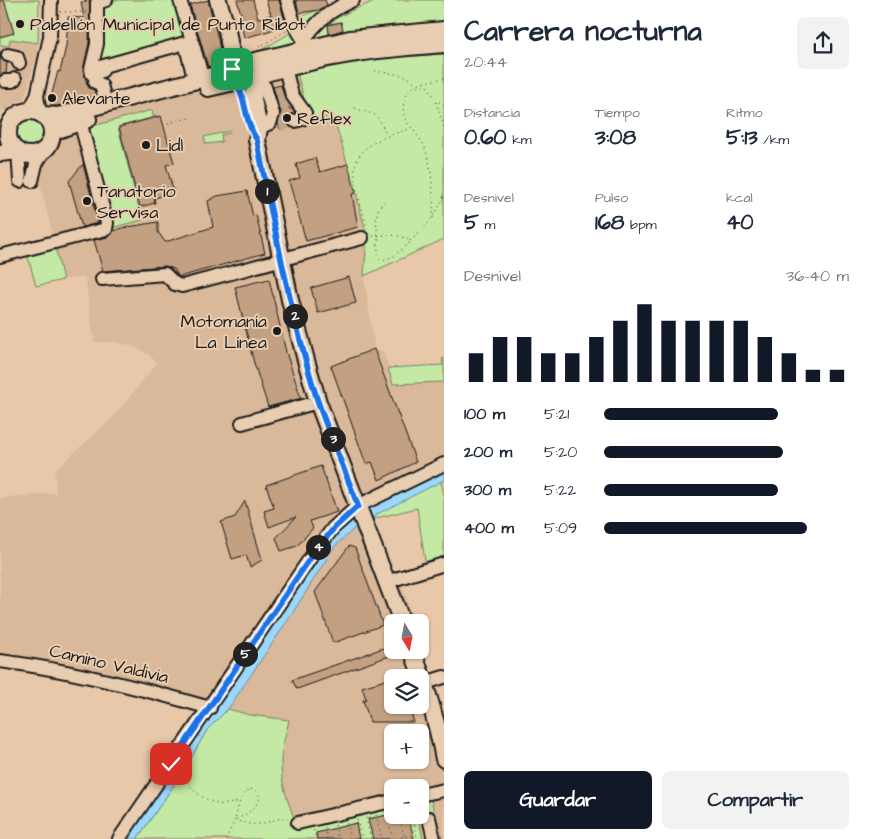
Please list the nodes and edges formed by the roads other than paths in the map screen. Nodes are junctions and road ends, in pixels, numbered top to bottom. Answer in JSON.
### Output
{"nodes":[{"id":1,"x":106,"y":0,"type":"edge"},
{"id":2,"x":218,"y":0,"type":"edge"},
{"id":3,"x":287,"y":0,"type":"edge"},
{"id":4,"x":353,"y":0,"type":"edge"},
{"id":5,"x":184,"y":1,"type":"edge"},
{"id":6,"x":335,"y":4,"type":"edge"},
{"id":7,"x":52,"y":6,"type":"edge"},
{"id":8,"x":444,"y":30,"type":"edge"},
{"id":9,"x":444,"y":44,"type":"edge"},
{"id":10,"x":298,"y":47,"type":"junction"},
{"id":11,"x":8,"y":55,"type":"dead end"},
{"id":12,"x":20,"y":63,"type":"dead end"},
{"id":13,"x":285,"y":68,"type":"junction"},
{"id":14,"x":239,"y":70,"type":"junction"},
{"id":15,"x":256,"y":79,"type":"junction"},
{"id":16,"x":95,"y":82,"type":"dead end"},
{"id":17,"x":282,"y":102,"type":"junction"},
{"id":18,"x":106,"y":104,"type":"junction"},
{"id":19,"x":20,"y":118,"type":"edge"},
{"id":20,"x":80,"y":121,"type":"junction"},
{"id":21,"x":294,"y":121,"type":"dead end"},
{"id":22,"x":266,"y":129,"type":"junction"},
{"id":23,"x":52,"y":132,"type":"junction"},
{"id":24,"x":18,"y":151,"type":"junction"},
{"id":25,"x":44,"y":151,"type":"junction"},
{"id":26,"x":0,"y":153,"type":"edge"},
{"id":27,"x":362,"y":238,"type":"dead end"},
{"id":28,"x":0,"y":256,"type":"edge"},
{"id":29,"x":282,"y":260,"type":"junction"},
{"id":30,"x":102,"y":279,"type":"dead end"},
{"id":31,"x":318,"y":402,"type":"junction"},
{"id":32,"x":242,"y":424,"type":"dead end"},
{"id":33,"x":444,"y":464,"type":"edge"},
{"id":34,"x":358,"y":506,"type":"junction"},
{"id":35,"x":444,"y":564,"type":"edge"},
{"id":36,"x":386,"y":582,"type":"junction"},
{"id":37,"x":399,"y":614,"type":"edge"},
{"id":38,"x":0,"y":661,"type":"edge"},
{"id":39,"x":444,"y":677,"type":"edge"},
{"id":40,"x":429,"y":682,"type":"edge"},
{"id":41,"x":429,"y":693,"type":"edge"},
{"id":42,"x":210,"y":708,"type":"junction"},
{"id":43,"x":440,"y":721,"type":"edge"},
{"id":44,"x":442,"y":742,"type":"edge"},
{"id":45,"x":444,"y":759,"type":"edge"},
{"id":46,"x":444,"y":790,"type":"edge"},
{"id":47,"x":429,"y":793,"type":"edge"},
{"id":48,"x":384,"y":807,"type":"edge"},
{"id":49,"x":429,"y":818,"type":"dead end"},
{"id":50,"x":298,"y":822,"type":"road end"},
{"id":51,"x":120,"y":839,"type":"edge"},
{"id":52,"x":434,"y":839,"type":"edge"}],
"edges":[{"from":1,"to":5,"type":"street"},
{"from":2,"to":14,"type":"main road"},
{"from":3,"to":10,"type":"street"},
{"from":4,"to":6,"type":"street"},
{"from":6,"to":10,"type":"street"},
{"from":7,"to":19,"type":"street"},
{"from":8,"to":10,"type":"main road"},
{"from":9,"to":13,"type":"main road"},
{"from":10,"to":14,"type":"main road"},
{"from":11,"to":12,"type":"street"},
{"from":13,"to":15,"type":"main road"},
{"from":13,"to":17,"type":"street"},
{"from":14,"to":15,"type":"main road"},
{"from":14,"to":18,"type":"main road"},
{"from":14,"to":20,"type":"main road"},
{"from":14,"to":22,"type":"main road"},
{"from":15,"to":17,"type":"street"},
{"from":15,"to":22,"type":"main road"},
{"from":16,"to":18,"type":"street"},
{"from":17,"to":21,"type":"street"},
{"from":17,"to":22,"type":"street"},
{"from":18,"to":19,"type":"main road"},
{"from":19,"to":23,"type":"main road"},
{"from":19,"to":24,"type":"main road"},
{"from":20,"to":23,"type":"main road"},
{"from":20,"to":28,"type":"street"},
{"from":22,"to":29,"type":"main road"},
{"from":23,"to":25,"type":"main road"},
{"from":24,"to":25,"type":"main road"},
{"from":24,"to":25,"type":"street"},
{"from":24,"to":26,"type":"main road"},
{"from":27,"to":29,"type":"street"},
{"from":29,"to":30,"type":"street"},
{"from":29,"to":31,"type":"main road"},
{"from":31,"to":32,"type":"street"},
{"from":31,"to":34,"type":"main road"},
{"from":33,"to":34,"type":"street"},
{"from":34,"to":36,"type":"main road"},
{"from":34,"to":42,"type":"street"},
{"from":35,"to":36,"type":"street"},
{"from":36,"to":37,"type":"main road"},
{"from":38,"to":42,"type":"street","name":"Camino Valdivia"},
{"from":39,"to":40,"type":"street"},
{"from":41,"to":43,"type":"main road"},
{"from":42,"to":51,"type":"street"},
{"from":43,"to":44,"type":"main road"},
{"from":44,"to":45,"type":"main road"},
{"from":46,"to":47,"type":"street"},
{"from":48,"to":50,"type":"street"},
{"from":49,"to":52,"type":"street"}]}
